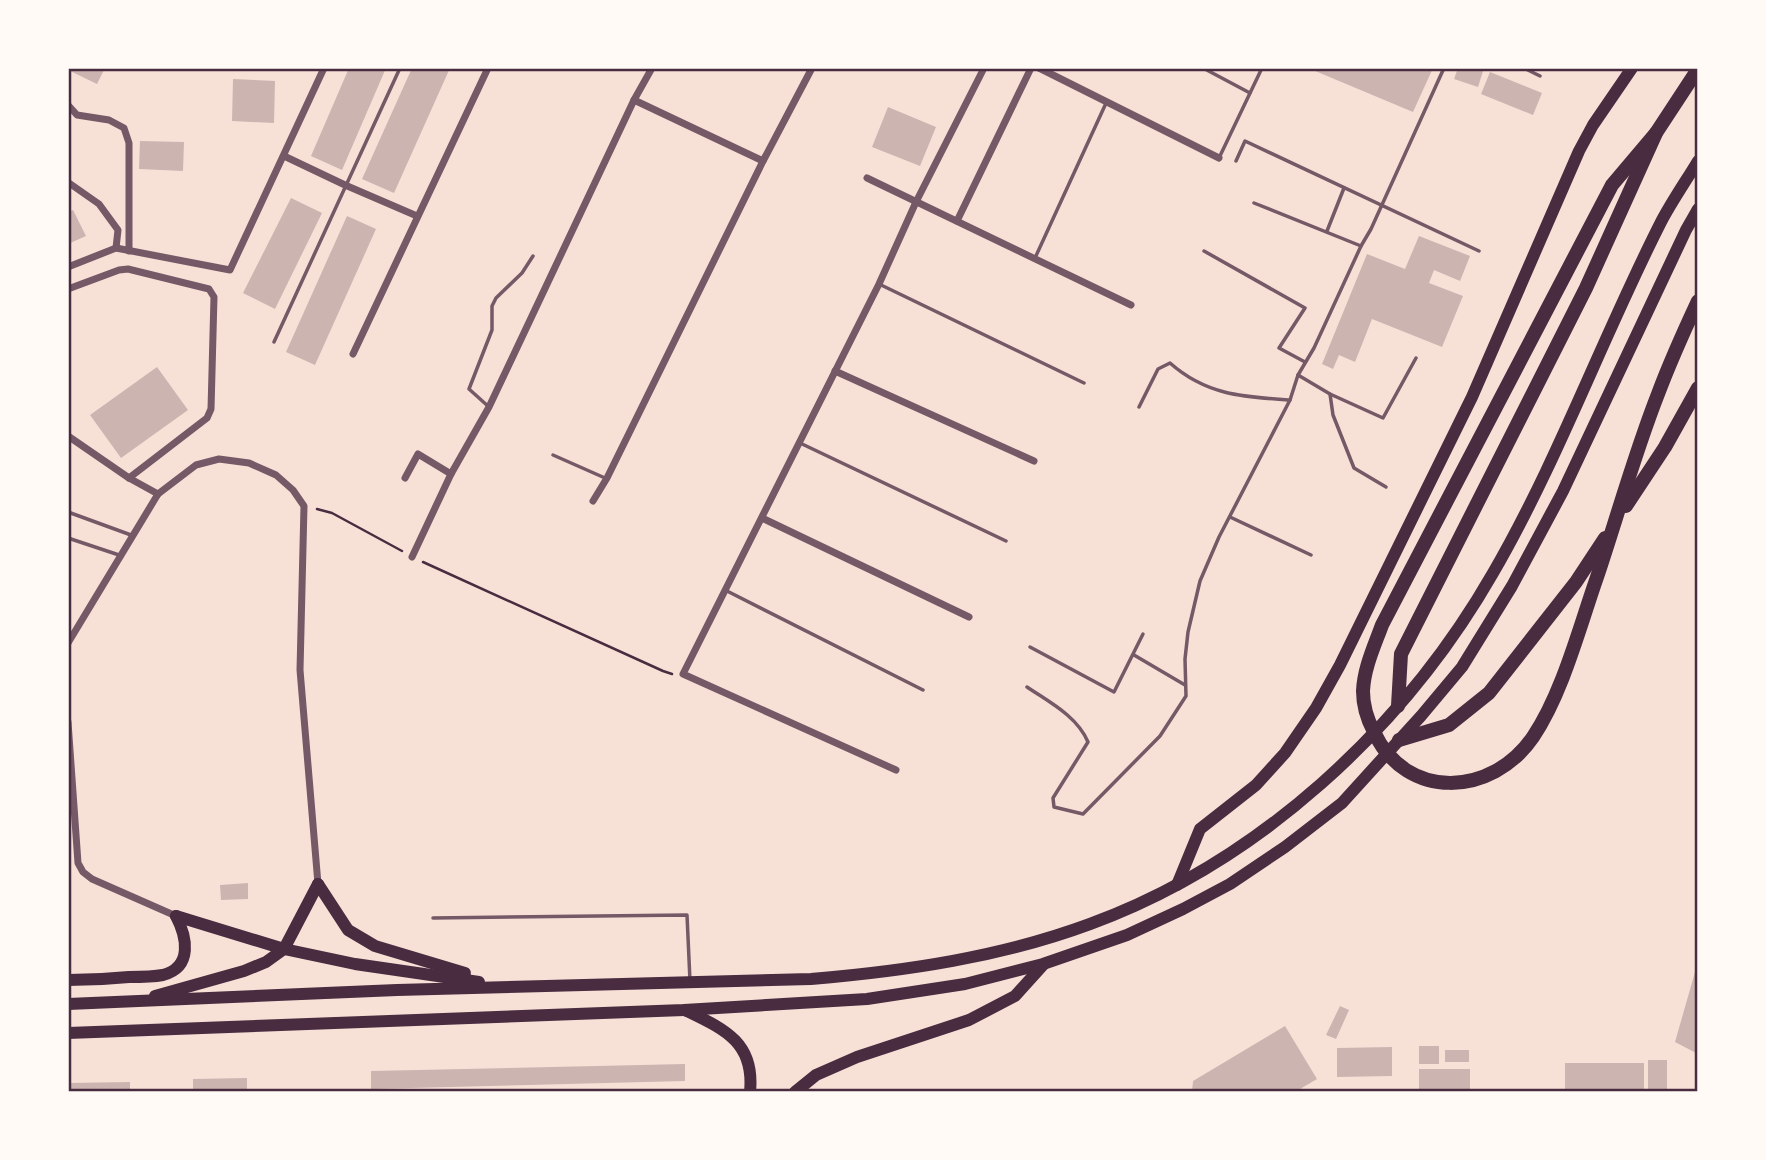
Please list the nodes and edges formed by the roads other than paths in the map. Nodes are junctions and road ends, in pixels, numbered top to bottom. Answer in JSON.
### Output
{"nodes":[{"id":1,"x":324,"y":68,"type":"edge"},
{"id":2,"x":400,"y":68,"type":"edge"},
{"id":3,"x":488,"y":68,"type":"edge"},
{"id":4,"x":652,"y":68,"type":"edge"},
{"id":5,"x":812,"y":68,"type":"edge"},
{"id":6,"x":984,"y":68,"type":"edge"},
{"id":7,"x":1031,"y":68,"type":"edge"},
{"id":8,"x":1039,"y":68,"type":"edge"},
{"id":9,"x":1203,"y":68,"type":"edge"},
{"id":10,"x":1262,"y":68,"type":"edge"},
{"id":11,"x":1444,"y":68,"type":"edge"},
{"id":12,"x":1524,"y":68,"type":"edge"},
{"id":13,"x":1632,"y":68,"type":"edge"},
{"id":14,"x":1698,"y":69,"type":"edge"},
{"id":15,"x":1540,"y":76,"type":"dead end"},
{"id":16,"x":1250,"y":93,"type":"junction"},
{"id":17,"x":634,"y":100,"type":"junction"},
{"id":18,"x":1107,"y":100,"type":"junction"},
{"id":19,"x":68,"y":105,"type":"edge"},
{"id":20,"x":1656,"y":133,"type":"junction"},
{"id":21,"x":285,"y":156,"type":"junction"},
{"id":22,"x":1220,"y":158,"type":"joint"},
{"id":23,"x":763,"y":161,"type":"junction"},
{"id":24,"x":1236,"y":161,"type":"dead end"},
{"id":25,"x":1698,"y":161,"type":"edge"},
{"id":26,"x":867,"y":178,"type":"dead end"},
{"id":27,"x":69,"y":183,"type":"edge"},
{"id":28,"x":345,"y":185,"type":"junction"},
{"id":29,"x":1344,"y":188,"type":"junction"},
{"id":30,"x":916,"y":202,"type":"junction"},
{"id":31,"x":1254,"y":203,"type":"dead end"},
{"id":32,"x":1380,"y":206,"type":"junction"},
{"id":33,"x":1698,"y":209,"type":"edge"},
{"id":34,"x":417,"y":216,"type":"junction"},
{"id":35,"x":957,"y":221,"type":"junction"},
{"id":36,"x":1327,"y":231,"type":"junction"},
{"id":37,"x":1361,"y":246,"type":"junction"},
{"id":38,"x":116,"y":248,"type":"junction"},
{"id":39,"x":129,"y":251,"type":"junction"},
{"id":40,"x":1204,"y":251,"type":"dead end"},
{"id":41,"x":1479,"y":251,"type":"dead end"},
{"id":42,"x":533,"y":256,"type":"dead end"},
{"id":43,"x":1035,"y":258,"type":"junction"},
{"id":44,"x":68,"y":267,"type":"edge"},
{"id":45,"x":879,"y":284,"type":"junction"},
{"id":46,"x":68,"y":289,"type":"edge"},
{"id":47,"x":1698,"y":301,"type":"edge"},
{"id":48,"x":1131,"y":305,"type":"dead end"},
{"id":49,"x":274,"y":342,"type":"dead end"},
{"id":50,"x":353,"y":354,"type":"dead end"},
{"id":51,"x":1416,"y":358,"type":"dead end"},
{"id":52,"x":1305,"y":362,"type":"junction"},
{"id":53,"x":835,"y":371,"type":"junction"},
{"id":54,"x":1298,"y":375,"type":"junction"},
{"id":55,"x":1084,"y":383,"type":"dead end"},
{"id":56,"x":1698,"y":388,"type":"edge"},
{"id":57,"x":1330,"y":394,"type":"junction"},
{"id":58,"x":1290,"y":400,"type":"junction"},
{"id":59,"x":489,"y":407,"type":"junction"},
{"id":60,"x":1139,"y":407,"type":"dead end"},
{"id":61,"x":68,"y":436,"type":"edge"},
{"id":62,"x":800,"y":443,"type":"junction"},
{"id":63,"x":552,"y":456,"type":"dead end"},
{"id":64,"x":1034,"y":461,"type":"dead end"},
{"id":65,"x":451,"y":474,"type":"junction"},
{"id":66,"x":129,"y":478,"type":"junction"},
{"id":67,"x":405,"y":478,"type":"dead end"},
{"id":68,"x":607,"y":478,"type":"junction"},
{"id":69,"x":1386,"y":487,"type":"dead end"},
{"id":70,"x":158,"y":494,"type":"junction"},
{"id":71,"x":593,"y":501,"type":"dead end"},
{"id":72,"x":68,"y":512,"type":"edge"},
{"id":73,"x":1230,"y":517,"type":"junction"},
{"id":74,"x":762,"y":518,"type":"junction"},
{"id":75,"x":133,"y":536,"type":"junction"},
{"id":76,"x":68,"y":538,"type":"edge"},
{"id":77,"x":1006,"y":541,"type":"dead end"},
{"id":78,"x":121,"y":555,"type":"junction"},
{"id":79,"x":1311,"y":555,"type":"dead end"},
{"id":80,"x":412,"y":557,"type":"road end"},
{"id":81,"x":725,"y":590,"type":"junction"},
{"id":82,"x":969,"y":617,"type":"dead end"},
{"id":83,"x":1143,"y":634,"type":"dead end"},
{"id":84,"x":68,"y":643,"type":"edge"},
{"id":85,"x":1030,"y":647,"type":"dead end"},
{"id":86,"x":1134,"y":655,"type":"junction"},
{"id":87,"x":1185,"y":685,"type":"junction"},
{"id":88,"x":1027,"y":687,"type":"dead end"},
{"id":89,"x":923,"y":690,"type":"dead end"},
{"id":90,"x":1398,"y":706,"type":"junction"},
{"id":91,"x":68,"y":722,"type":"edge"},
{"id":92,"x":1399,"y":740,"type":"junction"},
{"id":93,"x":896,"y":770,"type":"dead end"},
{"id":94,"x":317,"y":884,"type":"junction"},
{"id":95,"x":1177,"y":886,"type":"junction"},
{"id":96,"x":176,"y":916,"type":"junction"},
{"id":97,"x":433,"y":918,"type":"dead end"},
{"id":98,"x":284,"y":949,"type":"junction"},
{"id":99,"x":1043,"y":964,"type":"junction"},
{"id":100,"x":68,"y":980,"type":"edge"},
{"id":101,"x":690,"y":983,"type":"junction"},
{"id":102,"x":510,"y":987,"type":"junction"},
{"id":103,"x":138,"y":1001,"type":"junction"},
{"id":104,"x":68,"y":1004,"type":"edge"},
{"id":105,"x":684,"y":1010,"type":"junction"},
{"id":106,"x":68,"y":1033,"type":"edge"},
{"id":107,"x":816,"y":1075,"type":"junction"},
{"id":108,"x":750,"y":1092,"type":"edge"},
{"id":109,"x":795,"y":1092,"type":"edge"},
{"id":110,"x":812,"y":1092,"type":"edge"}],
"edges":[{"from":1,"to":21,"type":"street"},
{"from":2,"to":28,"type":"lane"},
{"from":3,"to":34,"type":"street"},
{"from":4,"to":17,"type":"street"},
{"from":5,"to":23,"type":"street"},
{"from":6,"to":30,"type":"street"},
{"from":7,"to":35,"type":"street"},
{"from":8,"to":18,"type":"street"},
{"from":9,"to":16,"type":"lane"},
{"from":10,"to":16,"type":"lane"},
{"from":11,"to":32,"type":"lane"},
{"from":12,"to":15,"type":"lane"},
{"from":13,"to":95,"type":"highway"},
{"from":14,"to":20,"type":"highway"},
{"from":16,"to":22,"type":"lane"},
{"from":17,"to":23,"type":"street"},
{"from":17,"to":59,"type":"street"},
{"from":18,"to":22,"type":"street"},
{"from":18,"to":43,"type":"lane"},
{"from":19,"to":39,"type":"street"},
{"from":20,"to":47,"type":"highway"},
{"from":20,"to":90,"type":"highway"},
{"from":21,"to":28,"type":"street"},
{"from":21,"to":39,"type":"street"},
{"from":23,"to":68,"type":"street"},
{"from":24,"to":29,"type":"lane"},
{"from":25,"to":90,"type":"highway"},
{"from":26,"to":30,"type":"street"},
{"from":27,"to":38,"type":"street"},
{"from":28,"to":34,"type":"street"},
{"from":28,"to":49,"type":"lane"},
{"from":29,"to":32,"type":"lane"},
{"from":29,"to":36,"type":"lane"},
{"from":30,"to":35,"type":"street"},
{"from":30,"to":45,"type":"street"},
{"from":31,"to":36,"type":"lane"},
{"from":32,"to":37,"type":"lane"},
{"from":32,"to":41,"type":"lane"},
{"from":33,"to":92,"type":"highway"},
{"from":34,"to":50,"type":"street"},
{"from":35,"to":43,"type":"street"},
{"from":36,"to":37,"type":"lane"},
{"from":37,"to":52,"type":"lane"},
{"from":38,"to":39,"type":"street"},
{"from":38,"to":44,"type":"street"},
{"from":40,"to":52,"type":"lane"},
{"from":42,"to":59,"type":"lane"},
{"from":43,"to":48,"type":"street"},
{"from":45,"to":53,"type":"street"},
{"from":45,"to":55,"type":"lane"},
{"from":46,"to":66,"type":"street"},
{"from":51,"to":57,"type":"lane"},
{"from":52,"to":54,"type":"lane"},
{"from":53,"to":62,"type":"street"},
{"from":53,"to":64,"type":"street"},
{"from":54,"to":57,"type":"lane"},
{"from":54,"to":58,"type":"lane"},
{"from":56,"to":92,"type":"highway"},
{"from":57,"to":69,"type":"lane"},
{"from":58,"to":60,"type":"lane"},
{"from":58,"to":73,"type":"lane"},
{"from":59,"to":65,"type":"street"},
{"from":61,"to":66,"type":"street"},
{"from":62,"to":74,"type":"street"},
{"from":62,"to":77,"type":"lane"},
{"from":63,"to":68,"type":"lane"},
{"from":65,"to":67,"type":"street"},
{"from":65,"to":80,"type":"street"},
{"from":66,"to":70,"type":"street"},
{"from":68,"to":71,"type":"street"},
{"from":70,"to":75,"type":"street"},
{"from":70,"to":94,"type":"street"},
{"from":72,"to":75,"type":"lane"},
{"from":73,"to":79,"type":"lane"},
{"from":73,"to":87,"type":"lane"},
{"from":74,"to":81,"type":"street"},
{"from":74,"to":82,"type":"street"},
{"from":75,"to":78,"type":"street"},
{"from":76,"to":78,"type":"lane"},
{"from":78,"to":84,"type":"street"},
{"from":81,"to":89,"type":"lane"},
{"from":81,"to":93,"type":"street"},
{"from":83,"to":86,"type":"lane"},
{"from":85,"to":86,"type":"lane"},
{"from":86,"to":87,"type":"lane"},
{"from":87,"to":88,"type":"lane"},
{"from":90,"to":95,"type":"highway"},
{"from":91,"to":96,"type":"street"},
{"from":92,"to":99,"type":"highway"},
{"from":94,"to":98,"type":"highway"},
{"from":94,"to":102,"type":"highway"},
{"from":95,"to":101,"type":"highway"},
{"from":96,"to":98,"type":"highway"},
{"from":96,"to":100,"type":"highway"},
{"from":97,"to":101,"type":"lane"},
{"from":98,"to":102,"type":"highway"},
{"from":98,"to":103,"type":"highway"},
{"from":99,"to":105,"type":"highway"},
{"from":99,"to":107,"type":"highway"},
{"from":101,"to":102,"type":"highway"},
{"from":102,"to":103,"type":"highway"},
{"from":103,"to":104,"type":"highway"},
{"from":105,"to":106,"type":"highway"},
{"from":105,"to":108,"type":"highway"},
{"from":107,"to":109,"type":"highway"},
{"from":107,"to":110,"type":"highway"}]}
